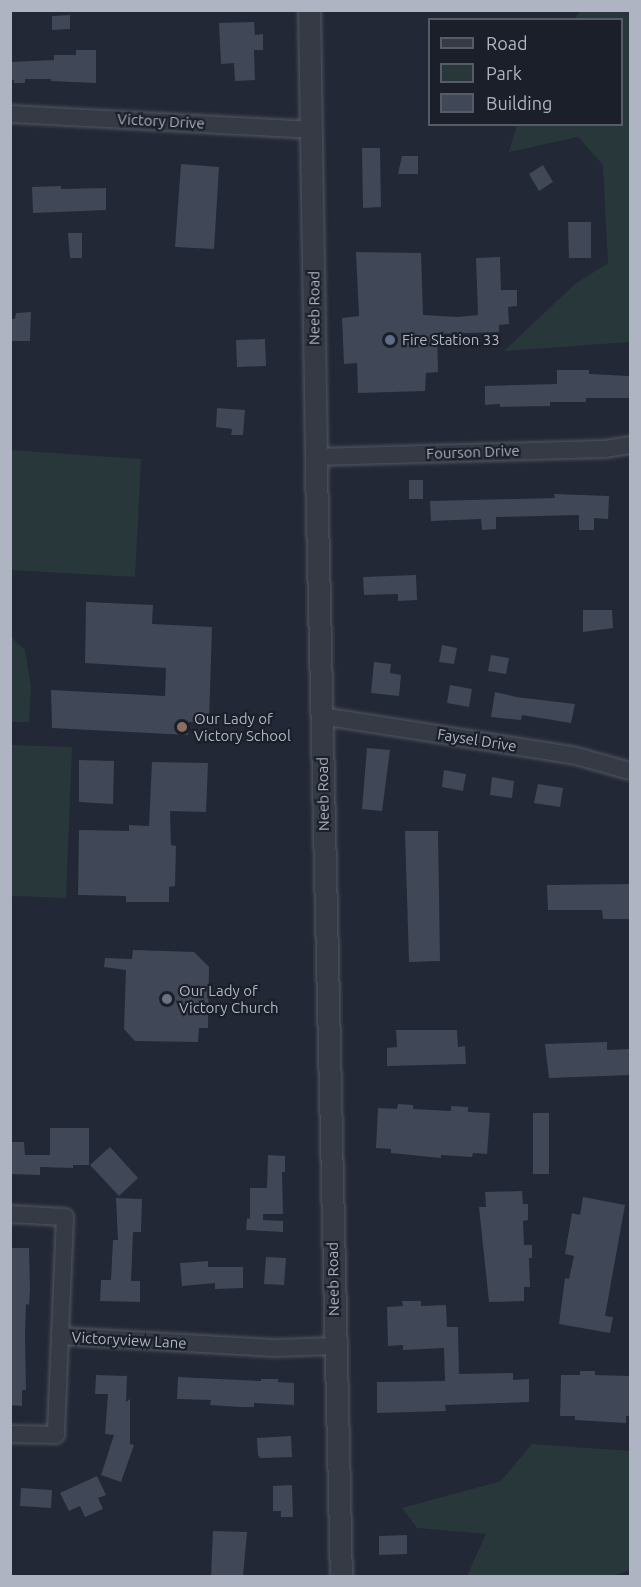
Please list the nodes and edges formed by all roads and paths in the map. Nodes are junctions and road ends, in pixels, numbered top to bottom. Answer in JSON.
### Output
{"nodes":[{"id":1,"x":309,"y":10,"type":"edge"},
{"id":2,"x":10,"y":114,"type":"edge"},
{"id":3,"x":311,"y":130,"type":"junction"},
{"id":4,"x":630,"y":445,"type":"edge"},
{"id":5,"x":316,"y":457,"type":"junction"},
{"id":6,"x":322,"y":716,"type":"junction"},
{"id":7,"x":630,"y":771,"type":"edge"},
{"id":8,"x":10,"y":1214,"type":"edge"},
{"id":9,"x":61,"y":1336,"type":"junction"},
{"id":10,"x":335,"y":1346,"type":"junction"},
{"id":11,"x":10,"y":1434,"type":"edge"},
{"id":12,"x":341,"y":1576,"type":"edge"}],
"edges":[{"from":1,"to":3,"type":"street","name":"Neeb Road"},
{"from":2,"to":3,"type":"street","name":"Victory Drive"},
{"from":3,"to":5,"type":"street","name":"Neeb Road"},
{"from":4,"to":5,"type":"street","name":"Fourson Drive"},
{"from":5,"to":6,"type":"street","name":"Neeb Road"},
{"from":6,"to":7,"type":"street","name":"Faysel Drive"},
{"from":6,"to":10,"type":"street","name":"Neeb Road"},
{"from":8,"to":9,"type":"street","name":"Victoryview Lane"},
{"from":9,"to":10,"type":"street","name":"Victoryview Lane"},
{"from":9,"to":11,"type":"street"},
{"from":10,"to":12,"type":"street","name":"Neeb Road"}]}
